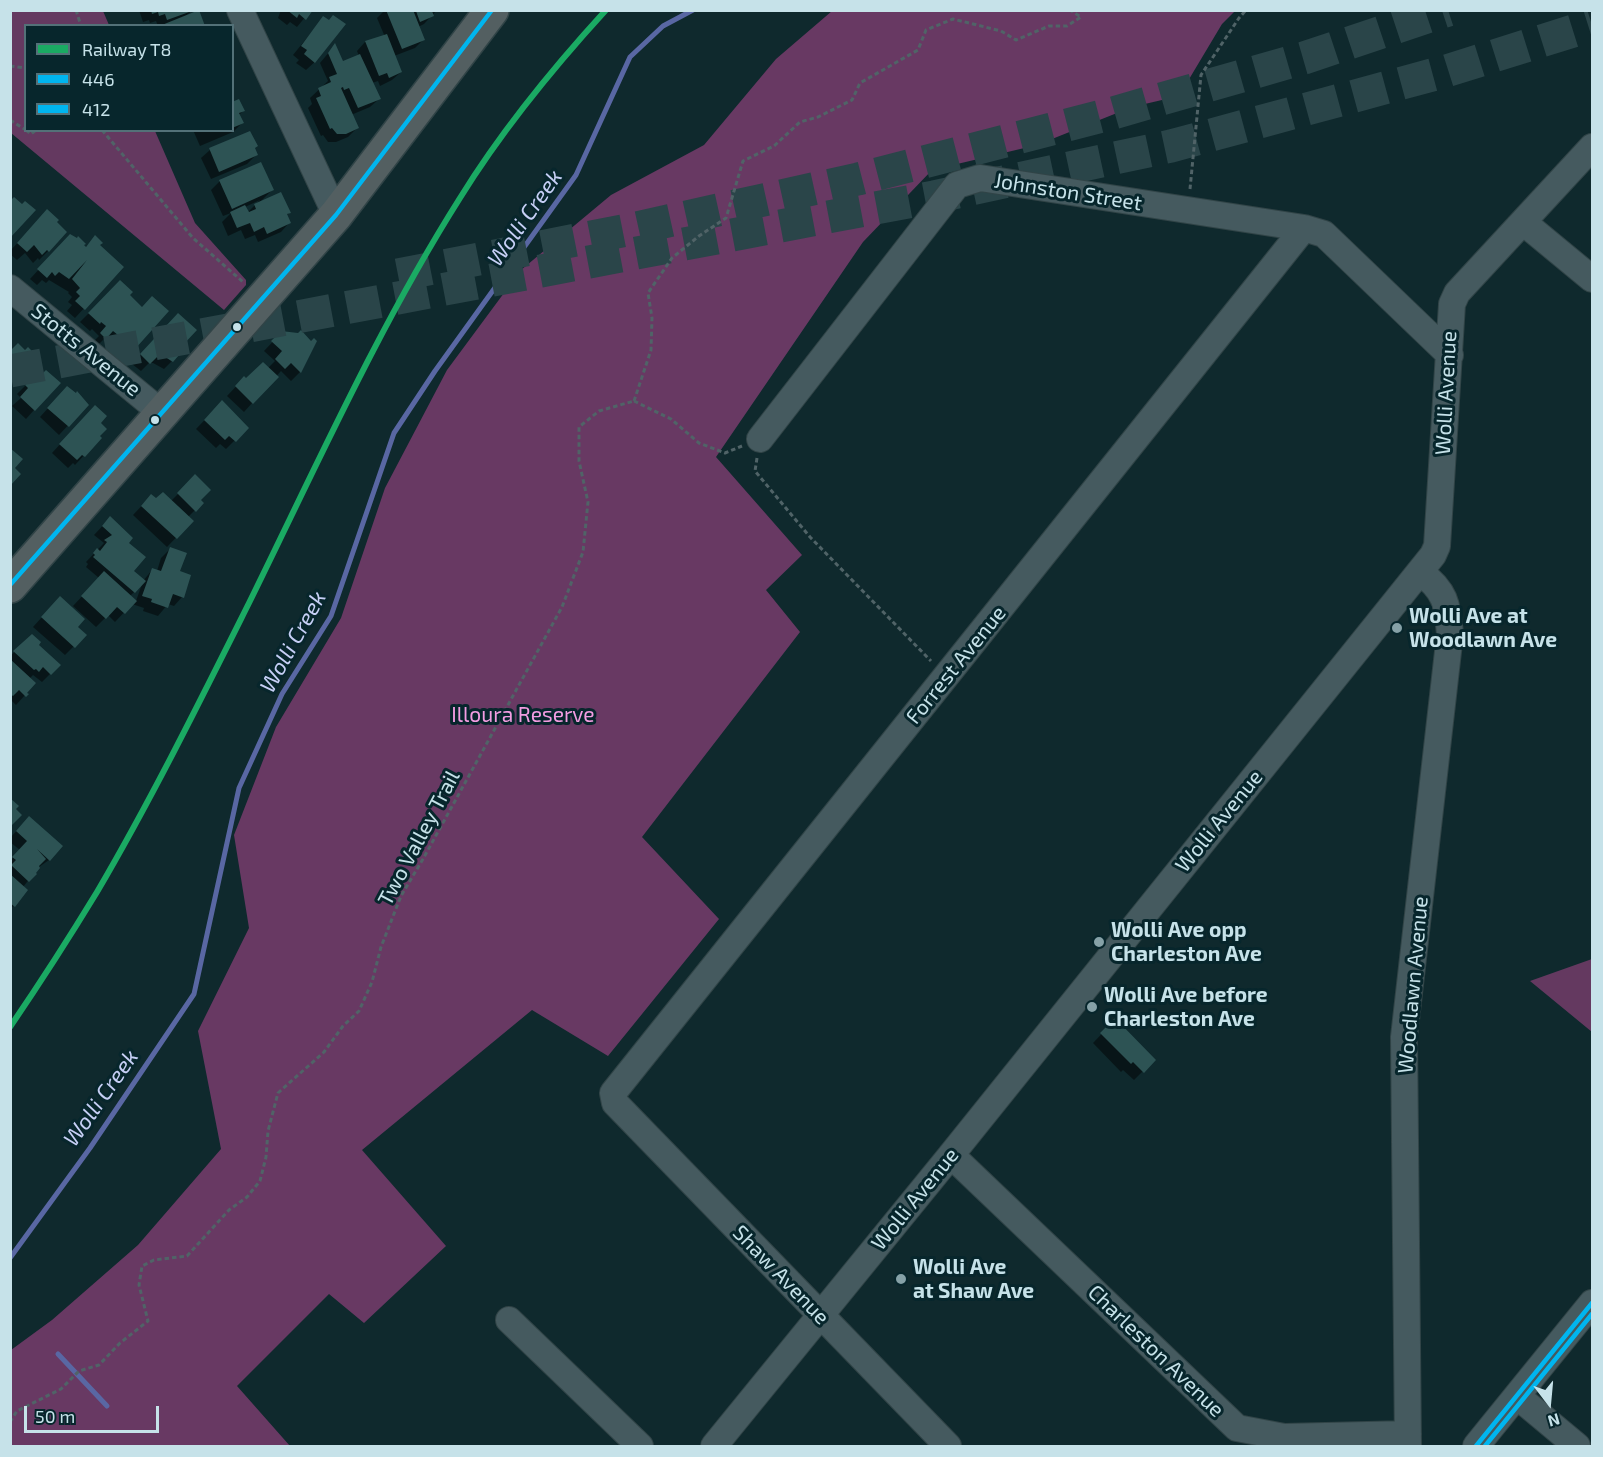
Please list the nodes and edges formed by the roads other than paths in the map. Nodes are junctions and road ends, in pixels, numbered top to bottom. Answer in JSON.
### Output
{"nodes":[{"id":1,"x":240,"y":10,"type":"edge"},
{"id":2,"x":492,"y":10,"type":"edge"},
{"id":3,"x":1593,"y":147,"type":"edge"},
{"id":4,"x":336,"y":215,"type":"junction"},
{"id":5,"x":1522,"y":222,"type":"junction"},
{"id":6,"x":1304,"y":228,"type":"junction"},
{"id":7,"x":1593,"y":279,"type":"edge"},
{"id":8,"x":10,"y":288,"type":"edge"},
{"id":9,"x":1450,"y":355,"type":"junction"},
{"id":10,"x":162,"y":413,"type":"junction"},
{"id":11,"x":760,"y":439,"type":"road end"},
{"id":12,"x":1420,"y":572,"type":"junction"},
{"id":13,"x":10,"y":586,"type":"edge"},
{"id":14,"x":615,"y":1103,"type":"joint"},
{"id":15,"x":951,"y":1155,"type":"junction"},
{"id":16,"x":1593,"y":1303,"type":"edge"},
{"id":17,"x":821,"y":1315,"type":"junction"},
{"id":18,"x":509,"y":1320,"type":"dead end"},
{"id":19,"x":1517,"y":1396,"type":"junction"},
{"id":20,"x":1408,"y":1440,"type":"edge"},
{"id":21,"x":640,"y":1446,"type":"edge"},
{"id":22,"x":714,"y":1446,"type":"edge"},
{"id":23,"x":948,"y":1446,"type":"edge"},
{"id":24,"x":1476,"y":1446,"type":"edge"},
{"id":25,"x":1577,"y":1446,"type":"edge"}],
"edges":[{"from":1,"to":4,"type":"street"},
{"from":2,"to":4,"type":"main road"},
{"from":3,"to":5,"type":"street","name":"Wolli Avenue"},
{"from":4,"to":10,"type":"main road"},
{"from":5,"to":7,"type":"street"},
{"from":5,"to":9,"type":"street","name":"Wolli Avenue"},
{"from":6,"to":9,"type":"street","name":"Johnston Street"},
{"from":6,"to":11,"type":"street","name":"Johnston Street"},
{"from":6,"to":14,"type":"street","name":"Forrest Avenue"},
{"from":8,"to":10,"type":"street","name":"Stotts Avenue"},
{"from":9,"to":12,"type":"street","name":"Wolli Avenue"},
{"from":10,"to":13,"type":"main road"},
{"from":12,"to":15,"type":"street","name":"Wolli Avenue"},
{"from":12,"to":20,"type":"street","name":"Woodlawn Avenue"},
{"from":14,"to":17,"type":"street","name":"Shaw Avenue"},
{"from":15,"to":17,"type":"street","name":"Wolli Avenue"},
{"from":15,"to":20,"type":"street","name":"Charleston Avenue"},
{"from":16,"to":19,"type":"street"},
{"from":17,"to":22,"type":"street","name":"Wolli Avenue"},
{"from":17,"to":23,"type":"street","name":"Shaw Avenue"},
{"from":18,"to":21,"type":"street"},
{"from":19,"to":24,"type":"street"},
{"from":19,"to":25,"type":"street"}]}
